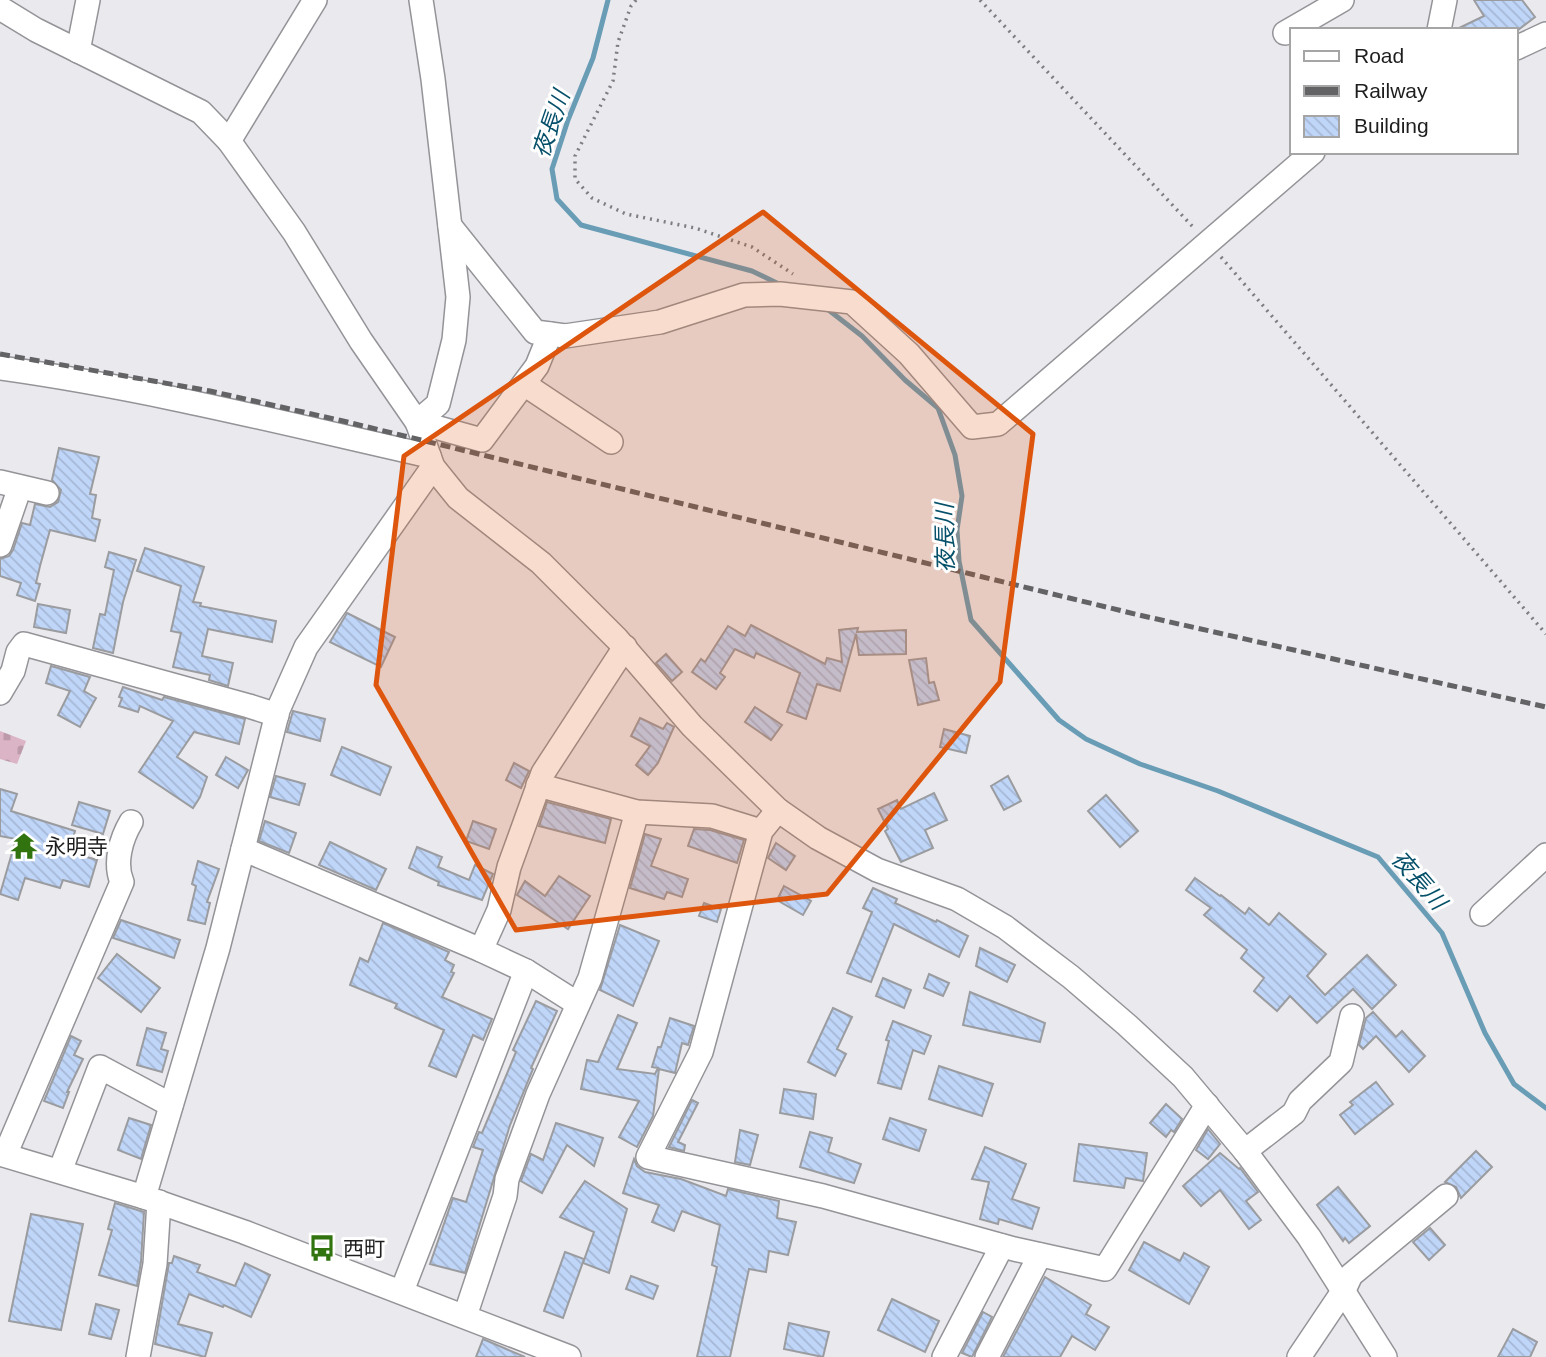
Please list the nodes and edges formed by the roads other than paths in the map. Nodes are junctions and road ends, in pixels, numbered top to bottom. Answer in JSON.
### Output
{"nodes":[{"id":1,"x":88,"y":0,"type":"edge"},
{"id":2,"x":315,"y":0,"type":"edge"},
{"id":3,"x":421,"y":0,"type":"edge"},
{"id":4,"x":1342,"y":0,"type":"edge"},
{"id":5,"x":1445,"y":0,"type":"edge"},
{"id":6,"x":0,"y":8,"type":"edge"},
{"id":7,"x":1311,"y":25,"type":"edge"},
{"id":8,"x":1438,"y":28,"type":"edge"},
{"id":9,"x":1290,"y":31,"type":"edge"},
{"id":10,"x":1285,"y":33,"type":"dead end"},
{"id":11,"x":1546,"y":34,"type":"edge"},
{"id":12,"x":1518,"y":47,"type":"edge"},
{"id":13,"x":78,"y":51,"type":"junction"},
{"id":14,"x":229,"y":141,"type":"junction"},
{"id":15,"x":1311,"y":154,"type":"edge"},
{"id":16,"x":450,"y":226,"type":"junction"},
{"id":17,"x":550,"y":334,"type":"junction"},
{"id":18,"x":0,"y":368,"type":"edge"},
{"id":19,"x":524,"y":384,"type":"junction"},
{"id":20,"x":417,"y":422,"type":"junction"},
{"id":21,"x":611,"y":442,"type":"dead end"},
{"id":22,"x":431,"y":461,"type":"junction"},
{"id":23,"x":10,"y":484,"type":"edge"},
{"id":24,"x":47,"y":493,"type":"dead end"},
{"id":25,"x":0,"y":545,"type":"edge"},
{"id":26,"x":625,"y":648,"type":"junction"},
{"id":27,"x":0,"y":693,"type":"edge"},
{"id":28,"x":277,"y":715,"type":"junction"},
{"id":29,"x":538,"y":785,"type":"junction"},
{"id":30,"x":778,"y":810,"type":"junction"},
{"id":31,"x":637,"y":812,"type":"junction"},
{"id":32,"x":131,"y":822,"type":"dead end"},
{"id":33,"x":761,"y":831,"type":"junction"},
{"id":34,"x":243,"y":849,"type":"junction"},
{"id":35,"x":1546,"y":855,"type":"edge"},
{"id":36,"x":1482,"y":915,"type":"dead end"},
{"id":37,"x":481,"y":950,"type":"junction"},
{"id":38,"x":526,"y":971,"type":"junction"},
{"id":39,"x":578,"y":1004,"type":"junction"},
{"id":40,"x":1352,"y":1016,"type":"dead end"},
{"id":41,"x":172,"y":1105,"type":"junction"},
{"id":42,"x":1207,"y":1105,"type":"junction"},
{"id":43,"x":1245,"y":1151,"type":"junction"},
{"id":44,"x":2,"y":1154,"type":"edge"},
{"id":45,"x":60,"y":1171,"type":"junction"},
{"id":46,"x":1447,"y":1196,"type":"dead end"},
{"id":47,"x":152,"y":1199,"type":"junction"},
{"id":48,"x":1002,"y":1246,"type":"junction"},
{"id":49,"x":1040,"y":1255,"type":"junction"},
{"id":50,"x":1344,"y":1290,"type":"junction"},
{"id":51,"x":402,"y":1291,"type":"junction"},
{"id":52,"x":464,"y":1316,"type":"junction"},
{"id":53,"x":138,"y":1357,"type":"edge"},
{"id":54,"x":569,"y":1357,"type":"edge"},
{"id":55,"x":944,"y":1357,"type":"edge"},
{"id":56,"x":986,"y":1357,"type":"edge"},
{"id":57,"x":1299,"y":1357,"type":"edge"},
{"id":58,"x":1385,"y":1357,"type":"edge"}],
"edges":[{"from":1,"to":13,"type":"street"},
{"from":2,"to":14,"type":"street"},
{"from":3,"to":16,"type":"street"},
{"from":4,"to":7,"type":"street"},
{"from":5,"to":8,"type":"street"},
{"from":6,"to":13,"type":"street"},
{"from":9,"to":10,"type":"street"},
{"from":11,"to":12,"type":"street"},
{"from":13,"to":14,"type":"street"},
{"from":14,"to":20,"type":"street"},
{"from":15,"to":17,"type":"street"},
{"from":16,"to":17,"type":"street"},
{"from":16,"to":20,"type":"street"},
{"from":17,"to":19,"type":"street"},
{"from":18,"to":22,"type":"street"},
{"from":19,"to":20,"type":"street"},
{"from":19,"to":21,"type":"street"},
{"from":20,"to":22,"type":"street"},
{"from":22,"to":26,"type":"street"},
{"from":22,"to":28,"type":"street"},
{"from":23,"to":24,"type":"street"},
{"from":23,"to":25,"type":"street"},
{"from":26,"to":29,"type":"street"},
{"from":26,"to":30,"type":"street"},
{"from":27,"to":28,"type":"street"},
{"from":28,"to":34,"type":"street"},
{"from":29,"to":31,"type":"street"},
{"from":29,"to":37,"type":"street"},
{"from":30,"to":33,"type":"street"},
{"from":30,"to":42,"type":"street"},
{"from":31,"to":33,"type":"street"},
{"from":31,"to":39,"type":"street"},
{"from":32,"to":44,"type":"street"},
{"from":33,"to":48,"type":"street"},
{"from":34,"to":37,"type":"street"},
{"from":34,"to":41,"type":"street"},
{"from":35,"to":36,"type":"street"},
{"from":37,"to":38,"type":"street"},
{"from":38,"to":39,"type":"street"},
{"from":38,"to":51,"type":"street"},
{"from":39,"to":52,"type":"street"},
{"from":40,"to":43,"type":"street"},
{"from":41,"to":45,"type":"street"},
{"from":41,"to":47,"type":"street"},
{"from":42,"to":43,"type":"street"},
{"from":42,"to":49,"type":"street"},
{"from":43,"to":50,"type":"street"},
{"from":44,"to":45,"type":"street"},
{"from":45,"to":47,"type":"street"},
{"from":46,"to":50,"type":"street"},
{"from":47,"to":51,"type":"street"},
{"from":47,"to":53,"type":"street"},
{"from":48,"to":49,"type":"street"},
{"from":48,"to":55,"type":"street"},
{"from":49,"to":56,"type":"street"},
{"from":50,"to":57,"type":"street"},
{"from":50,"to":58,"type":"street"},
{"from":51,"to":52,"type":"street"},
{"from":52,"to":54,"type":"street"}]}
